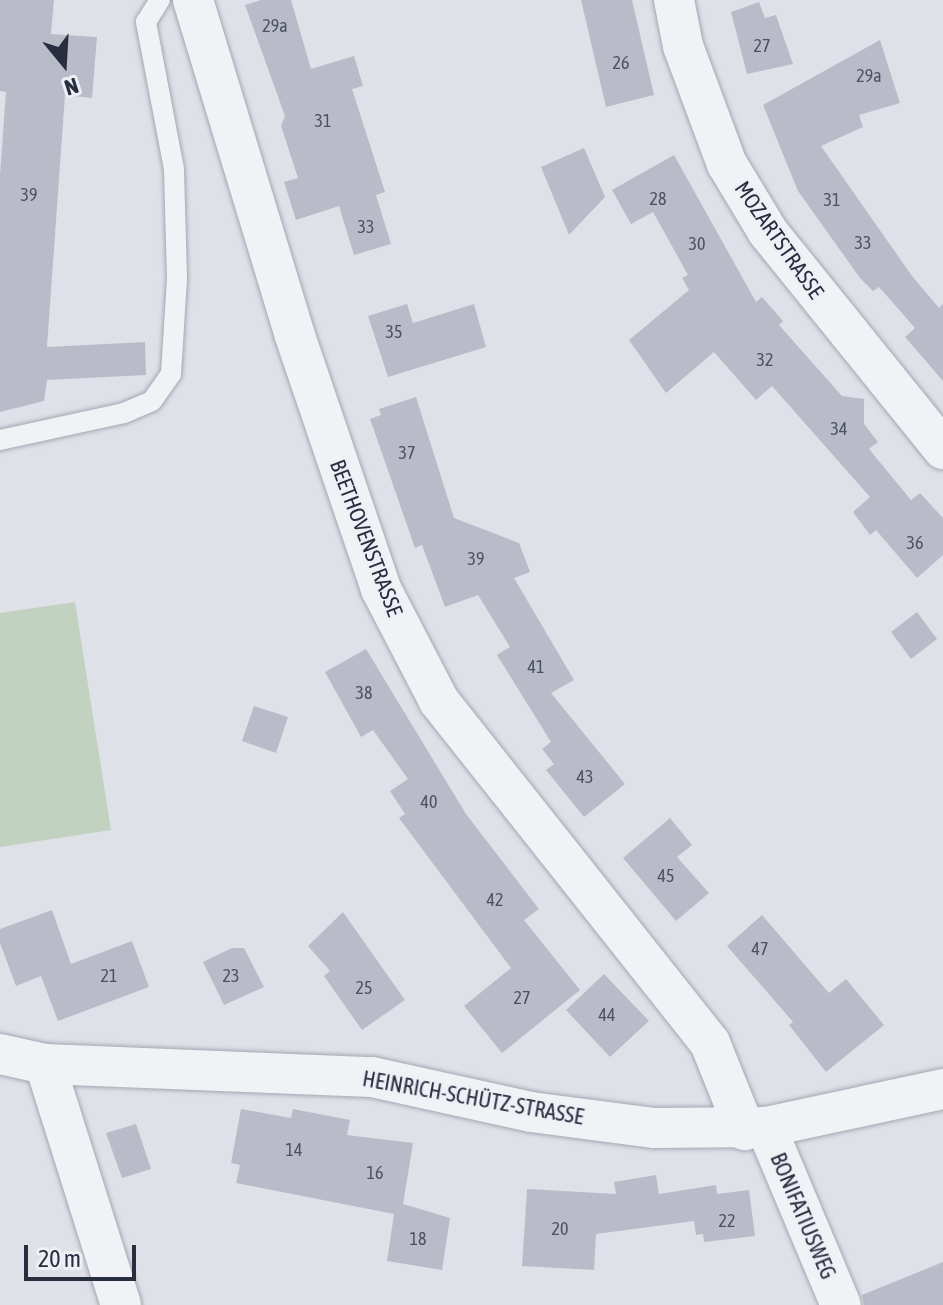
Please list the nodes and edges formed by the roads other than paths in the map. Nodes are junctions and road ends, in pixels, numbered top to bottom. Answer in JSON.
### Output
{"nodes":[{"id":1,"x":160,"y":0,"type":"edge"},
{"id":2,"x":193,"y":0,"type":"edge"},
{"id":3,"x":674,"y":0,"type":"edge"},
{"id":4,"x":0,"y":440,"type":"edge"},
{"id":5,"x":943,"y":449,"type":"edge"},
{"id":6,"x":0,"y":1054,"type":"edge"},
{"id":7,"x":45,"y":1064,"type":"junction"},
{"id":8,"x":943,"y":1089,"type":"edge"},
{"id":9,"x":755,"y":1128,"type":"junction"},
{"id":10,"x":121,"y":1305,"type":"edge"},
{"id":11,"x":841,"y":1305,"type":"edge"}],
"edges":[{"from":1,"to":4,"type":"lane"},
{"from":2,"to":9,"type":"street","name":"BEETHOVENSTRASSE"},
{"from":3,"to":5,"type":"street","name":"MOZARTSTRASSE"},
{"from":6,"to":7,"type":"street","name":"HEINRICH-SCHÜTZ-STRASSE"},
{"from":7,"to":9,"type":"street","name":"HEINRICH-SCHÜTZ-STRASSE"},
{"from":7,"to":10,"type":"street"},
{"from":8,"to":9,"type":"street","name":"HEINRICH-SCHÜTZ-STRASSE"},
{"from":9,"to":11,"type":"street","name":"BONIFATIUSWEG"}]}
